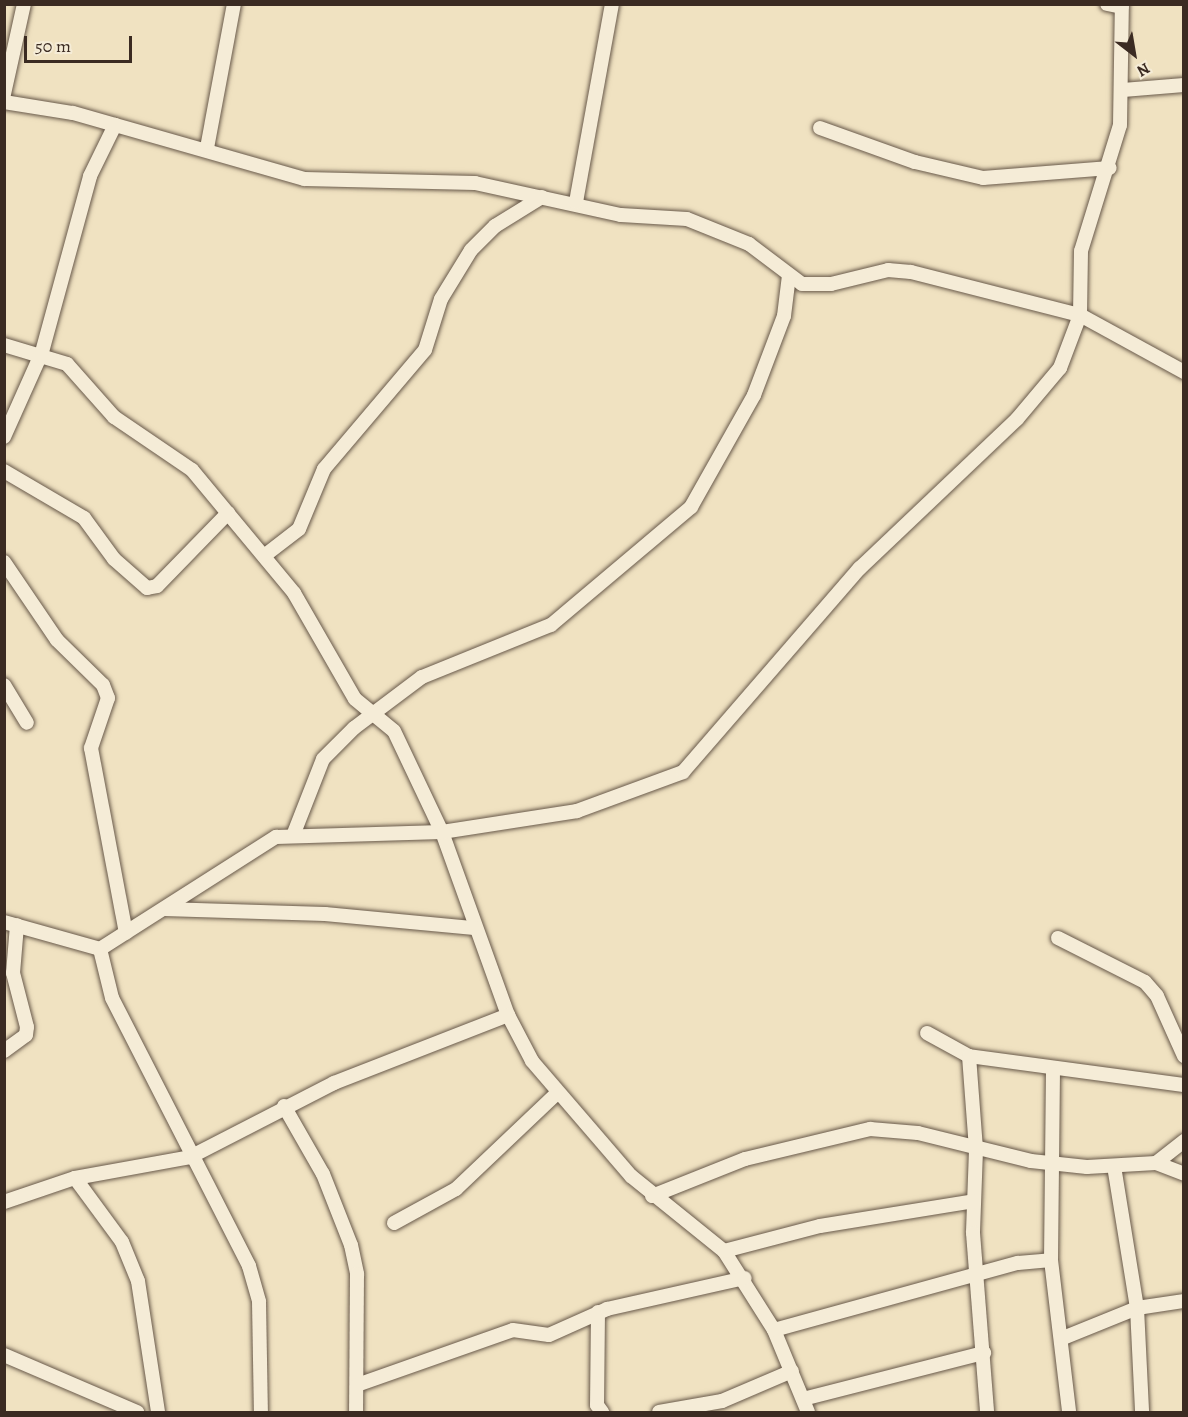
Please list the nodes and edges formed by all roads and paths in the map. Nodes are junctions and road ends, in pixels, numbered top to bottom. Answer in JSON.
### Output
{"nodes":[{"id":1,"x":24,"y":4,"type":"edge"},
{"id":2,"x":234,"y":4,"type":"edge"},
{"id":3,"x":612,"y":4,"type":"edge"},
{"id":4,"x":1107,"y":4,"type":"edge"},
{"id":5,"x":1122,"y":6,"type":"edge"},
{"id":6,"x":1184,"y":84,"type":"edge"},
{"id":7,"x":1123,"y":90,"type":"junction"},
{"id":8,"x":4,"y":94,"type":"edge"},
{"id":9,"x":4,"y":102,"type":"edge"},
{"id":10,"x":115,"y":125,"type":"junction"},
{"id":11,"x":820,"y":128,"type":"dead end"},
{"id":12,"x":207,"y":148,"type":"junction"},
{"id":13,"x":1110,"y":168,"type":"junction"},
{"id":14,"x":542,"y":197,"type":"junction"},
{"id":15,"x":576,"y":202,"type":"junction"},
{"id":16,"x":789,"y":278,"type":"junction"},
{"id":17,"x":1080,"y":315,"type":"junction"},
{"id":18,"x":4,"y":345,"type":"edge"},
{"id":19,"x":42,"y":352,"type":"junction"},
{"id":20,"x":1184,"y":372,"type":"edge"},
{"id":21,"x":4,"y":437,"type":"edge"},
{"id":22,"x":4,"y":471,"type":"edge"},
{"id":23,"x":228,"y":513,"type":"junction"},
{"id":24,"x":264,"y":556,"type":"junction"},
{"id":25,"x":4,"y":562,"type":"edge"},
{"id":26,"x":4,"y":685,"type":"edge"},
{"id":27,"x":355,"y":699,"type":"junction"},
{"id":28,"x":395,"y":699,"type":"junction"},
{"id":29,"x":374,"y":713,"type":"junction"},
{"id":30,"x":27,"y":723,"type":"dead end"},
{"id":31,"x":354,"y":728,"type":"junction"},
{"id":32,"x":394,"y":731,"type":"junction"},
{"id":33,"x":442,"y":832,"type":"junction"},
{"id":34,"x":294,"y":834,"type":"junction"},
{"id":35,"x":164,"y":909,"type":"junction"},
{"id":36,"x":11,"y":924,"type":"edge"},
{"id":37,"x":474,"y":928,"type":"junction"},
{"id":38,"x":126,"y":933,"type":"junction"},
{"id":39,"x":1058,"y":938,"type":"dead end"},
{"id":40,"x":100,"y":949,"type":"junction"},
{"id":41,"x":508,"y":1015,"type":"junction"},
{"id":42,"x":927,"y":1033,"type":"dead end"},
{"id":43,"x":4,"y":1051,"type":"edge"},
{"id":44,"x":969,"y":1056,"type":"junction"},
{"id":45,"x":1184,"y":1056,"type":"edge"},
{"id":46,"x":1053,"y":1070,"type":"junction"},
{"id":47,"x":1184,"y":1085,"type":"edge"},
{"id":48,"x":556,"y":1094,"type":"junction"},
{"id":49,"x":284,"y":1106,"type":"junction"},
{"id":50,"x":1184,"y":1142,"type":"edge"},
{"id":51,"x":976,"y":1150,"type":"junction"},
{"id":52,"x":190,"y":1156,"type":"junction"},
{"id":53,"x":1052,"y":1163,"type":"junction"},
{"id":54,"x":1156,"y":1163,"type":"junction"},
{"id":55,"x":1114,"y":1167,"type":"junction"},
{"id":56,"x":1184,"y":1174,"type":"edge"},
{"id":57,"x":75,"y":1178,"type":"junction"},
{"id":58,"x":652,"y":1196,"type":"junction"},
{"id":59,"x":974,"y":1201,"type":"junction"},
{"id":60,"x":4,"y":1202,"type":"edge"},
{"id":61,"x":394,"y":1222,"type":"dead end"},
{"id":62,"x":724,"y":1251,"type":"junction"},
{"id":63,"x":1051,"y":1260,"type":"junction"},
{"id":64,"x":745,"y":1278,"type":"junction"},
{"id":65,"x":977,"y":1278,"type":"junction"},
{"id":66,"x":1184,"y":1301,"type":"edge"},
{"id":67,"x":1137,"y":1308,"type":"junction"},
{"id":68,"x":598,"y":1312,"type":"junction"},
{"id":69,"x":774,"y":1330,"type":"junction"},
{"id":70,"x":1063,"y":1338,"type":"junction"},
{"id":71,"x":984,"y":1353,"type":"junction"},
{"id":72,"x":4,"y":1355,"type":"edge"},
{"id":73,"x":792,"y":1371,"type":"junction"},
{"id":74,"x":357,"y":1385,"type":"junction"},
{"id":75,"x":806,"y":1406,"type":"edge"},
{"id":76,"x":137,"y":1413,"type":"edge"},
{"id":77,"x":158,"y":1413,"type":"edge"},
{"id":78,"x":261,"y":1413,"type":"edge"},
{"id":79,"x":356,"y":1413,"type":"edge"},
{"id":80,"x":602,"y":1413,"type":"edge"},
{"id":81,"x":659,"y":1413,"type":"edge"},
{"id":82,"x":987,"y":1413,"type":"edge"},
{"id":83,"x":1069,"y":1413,"type":"edge"},
{"id":84,"x":1142,"y":1413,"type":"edge"}],
"edges":[{"from":1,"to":8,"type":"street"},
{"from":2,"to":12,"type":"street"},
{"from":3,"to":15,"type":"street"},
{"from":4,"to":5,"type":"street"},
{"from":5,"to":7,"type":"street"},
{"from":6,"to":7,"type":"street"},
{"from":7,"to":13,"type":"street"},
{"from":9,"to":10,"type":"street"},
{"from":10,"to":12,"type":"street"},
{"from":10,"to":19,"type":"street"},
{"from":11,"to":13,"type":"street"},
{"from":12,"to":14,"type":"street"},
{"from":13,"to":17,"type":"street"},
{"from":14,"to":15,"type":"street"},
{"from":14,"to":24,"type":"street"},
{"from":15,"to":16,"type":"street"},
{"from":16,"to":17,"type":"street"},
{"from":16,"to":28,"type":"street"},
{"from":17,"to":20,"type":"street"},
{"from":17,"to":33,"type":"street"},
{"from":18,"to":19,"type":"street"},
{"from":19,"to":21,"type":"street"},
{"from":19,"to":23,"type":"street"},
{"from":22,"to":23,"type":"street"},
{"from":23,"to":24,"type":"street"},
{"from":24,"to":27,"type":"street"},
{"from":25,"to":38,"type":"street"},
{"from":26,"to":30,"type":"street"},
{"from":27,"to":29,"type":"street"},
{"from":27,"to":31,"type":"street"},
{"from":28,"to":29,"type":"street"},
{"from":28,"to":32,"type":"street"},
{"from":29,"to":31,"type":"street"},
{"from":29,"to":32,"type":"street"},
{"from":31,"to":34,"type":"street"},
{"from":32,"to":33,"type":"street"},
{"from":33,"to":34,"type":"street"},
{"from":33,"to":37,"type":"street"},
{"from":34,"to":35,"type":"street"},
{"from":35,"to":37,"type":"street"},
{"from":35,"to":38,"type":"street"},
{"from":36,"to":40,"type":"street"},
{"from":36,"to":43,"type":"street"},
{"from":37,"to":41,"type":"street"},
{"from":38,"to":40,"type":"street"},
{"from":39,"to":45,"type":"street"},
{"from":40,"to":52,"type":"street"},
{"from":41,"to":48,"type":"street"},
{"from":41,"to":49,"type":"street"},
{"from":42,"to":44,"type":"street"},
{"from":44,"to":46,"type":"street"},
{"from":44,"to":51,"type":"street"},
{"from":46,"to":47,"type":"street"},
{"from":46,"to":53,"type":"street"},
{"from":48,"to":58,"type":"street"},
{"from":48,"to":61,"type":"street"},
{"from":49,"to":52,"type":"street"},
{"from":49,"to":74,"type":"street"},
{"from":50,"to":54,"type":"street"},
{"from":51,"to":53,"type":"street"},
{"from":51,"to":58,"type":"street"},
{"from":51,"to":59,"type":"street"},
{"from":52,"to":57,"type":"street"},
{"from":52,"to":78,"type":"street"},
{"from":53,"to":55,"type":"street"},
{"from":53,"to":63,"type":"street"},
{"from":54,"to":55,"type":"street"},
{"from":54,"to":56,"type":"street"},
{"from":55,"to":67,"type":"street"},
{"from":57,"to":60,"type":"street"},
{"from":57,"to":77,"type":"street"},
{"from":58,"to":62,"type":"street"},
{"from":59,"to":62,"type":"street"},
{"from":59,"to":65,"type":"street"},
{"from":62,"to":64,"type":"street"},
{"from":63,"to":65,"type":"street"},
{"from":63,"to":70,"type":"street"},
{"from":64,"to":68,"type":"street"},
{"from":64,"to":69,"type":"street"},
{"from":65,"to":69,"type":"street"},
{"from":65,"to":71,"type":"street"},
{"from":66,"to":67,"type":"street"},
{"from":67,"to":70,"type":"street"},
{"from":67,"to":84,"type":"street"},
{"from":68,"to":74,"type":"street"},
{"from":68,"to":80,"type":"street"},
{"from":69,"to":73,"type":"street"},
{"from":70,"to":83,"type":"street"},
{"from":71,"to":75,"type":"street"},
{"from":71,"to":82,"type":"street"},
{"from":72,"to":76,"type":"street"},
{"from":73,"to":75,"type":"street"},
{"from":73,"to":81,"type":"street"},
{"from":74,"to":79,"type":"street"}]}
